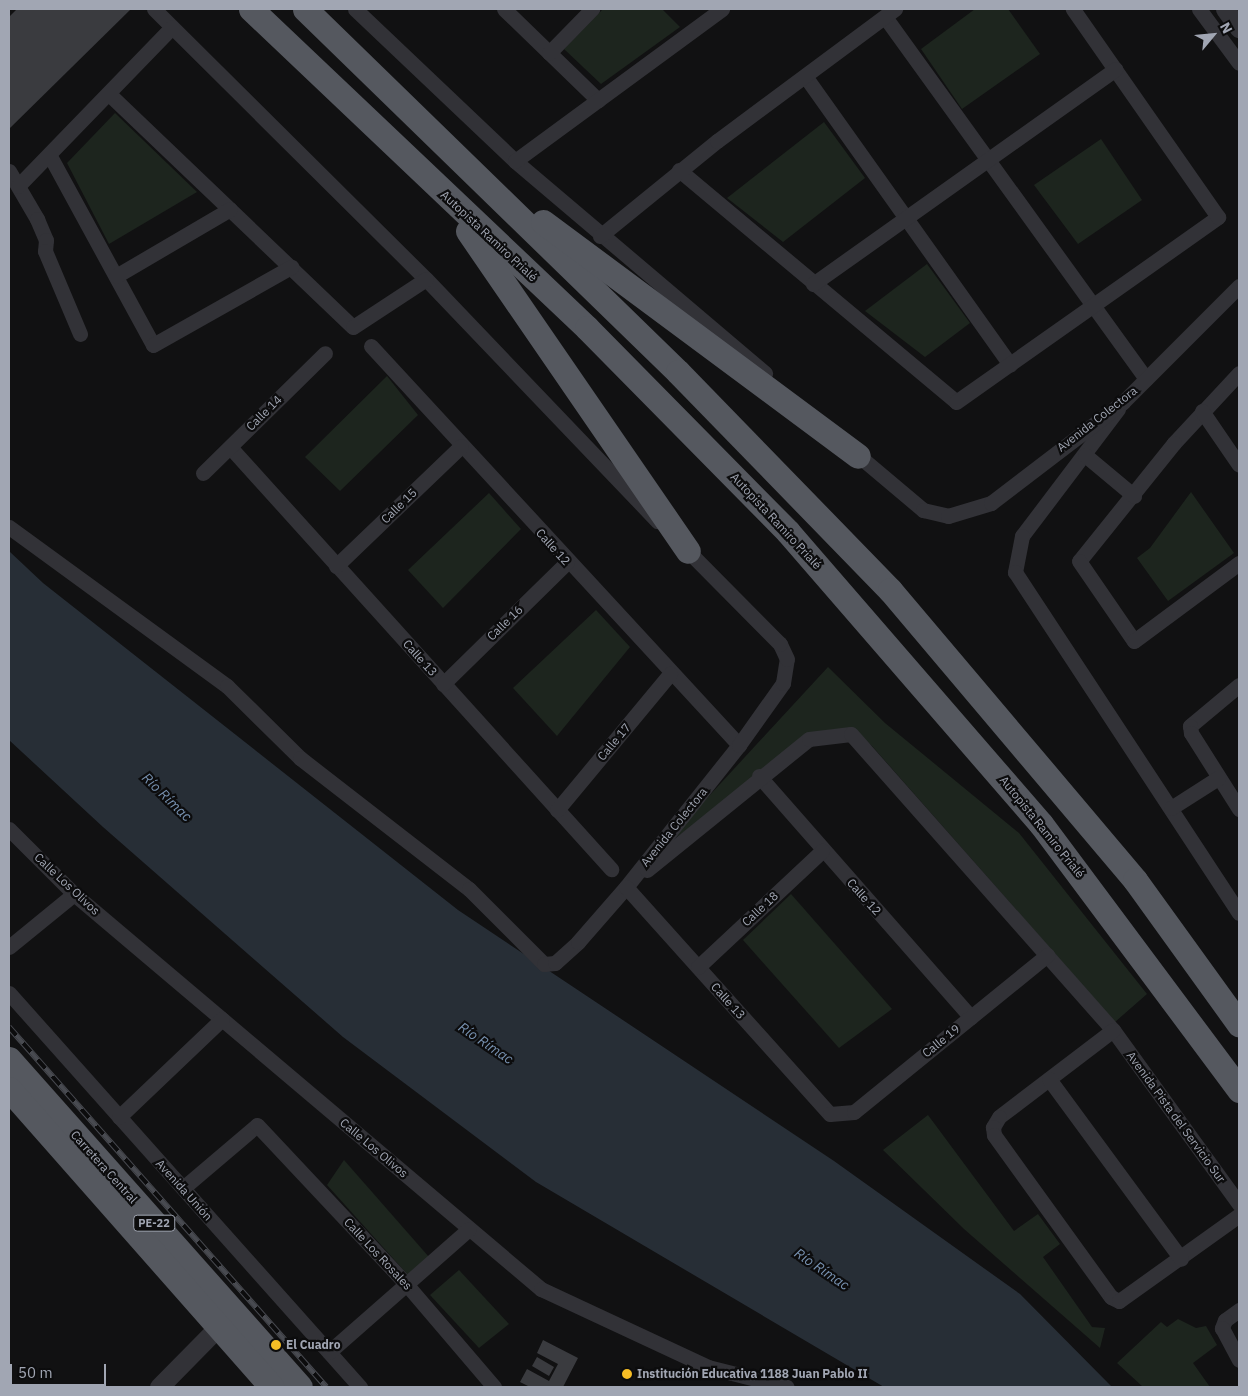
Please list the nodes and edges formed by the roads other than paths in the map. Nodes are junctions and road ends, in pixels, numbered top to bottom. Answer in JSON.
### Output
{"nodes":[{"id":1,"x":154,"y":9,"type":"edge"},
{"id":2,"x":252,"y":9,"type":"edge"},
{"id":3,"x":305,"y":9,"type":"edge"},
{"id":4,"x":355,"y":9,"type":"edge"},
{"id":5,"x":504,"y":9,"type":"edge"},
{"id":6,"x":592,"y":9,"type":"edge"},
{"id":7,"x":722,"y":9,"type":"edge"},
{"id":8,"x":1073,"y":9,"type":"edge"},
{"id":9,"x":1199,"y":9,"type":"edge"},
{"id":10,"x":1225,"y":9,"type":"edge"},
{"id":11,"x":890,"y":13,"type":"edge"},
{"id":12,"x":172,"y":27,"type":"junction"},
{"id":13,"x":1239,"y":28,"type":"edge"},
{"id":14,"x":549,"y":53,"type":"junction"},
{"id":15,"x":1239,"y":64,"type":"edge"},
{"id":16,"x":1116,"y":69,"type":"junction"},
{"id":17,"x":805,"y":76,"type":"junction"},
{"id":18,"x":109,"y":94,"type":"junction"},
{"id":19,"x":598,"y":100,"type":"junction"},
{"id":20,"x":50,"y":156,"type":"junction"},
{"id":21,"x":989,"y":158,"type":"junction"},
{"id":22,"x":515,"y":161,"type":"junction"},
{"id":23,"x":466,"y":165,"type":"junction"},
{"id":24,"x":679,"y":170,"type":"junction"},
{"id":25,"x":9,"y":172,"type":"edge"},
{"id":26,"x":18,"y":186,"type":"junction"},
{"id":27,"x":438,"y":188,"type":"junction"},
{"id":28,"x":230,"y":209,"type":"junction"},
{"id":29,"x":906,"y":218,"type":"junction"},
{"id":30,"x":600,"y":236,"type":"junction"},
{"id":31,"x":291,"y":267,"type":"junction"},
{"id":32,"x":116,"y":276,"type":"junction"},
{"id":33,"x":426,"y":278,"type":"junction"},
{"id":34,"x":813,"y":284,"type":"junction"},
{"id":35,"x":1239,"y":286,"type":"edge"},
{"id":36,"x":1092,"y":306,"type":"junction"},
{"id":37,"x":80,"y":334,"type":"dead end"},
{"id":38,"x":371,"y":346,"type":"dead end"},
{"id":39,"x":325,"y":354,"type":"dead end"},
{"id":40,"x":1010,"y":364,"type":"junction"},
{"id":41,"x":1239,"y":374,"type":"edge"},
{"id":42,"x":1146,"y":379,"type":"junction"},
{"id":43,"x":1123,"y":402,"type":"junction"},
{"id":44,"x":1202,"y":411,"type":"junction"},
{"id":45,"x":461,"y":446,"type":"junction"},
{"id":46,"x":230,"y":448,"type":"junction"},
{"id":47,"x":1086,"y":455,"type":"junction"},
{"id":48,"x":858,"y":456,"type":"junction"},
{"id":49,"x":1239,"y":465,"type":"edge"},
{"id":50,"x":203,"y":473,"type":"dead end"},
{"id":51,"x":1134,"y":496,"type":"junction"},
{"id":52,"x":9,"y":527,"type":"edge"},
{"id":53,"x":688,"y":551,"type":"junction"},
{"id":54,"x":567,"y":562,"type":"junction"},
{"id":55,"x":1239,"y":563,"type":"edge"},
{"id":56,"x":336,"y":566,"type":"junction"},
{"id":57,"x":670,"y":674,"type":"junction"},
{"id":58,"x":443,"y":684,"type":"junction"},
{"id":59,"x":1239,"y":685,"type":"edge"},
{"id":60,"x":739,"y":745,"type":"junction"},
{"id":61,"x":759,"y":776,"type":"junction"},
{"id":62,"x":1218,"y":778,"type":"junction"},
{"id":63,"x":1171,"y":808,"type":"junction"},
{"id":64,"x":1239,"y":809,"type":"edge"},
{"id":65,"x":557,"y":810,"type":"junction"},
{"id":66,"x":9,"y":829,"type":"edge"},
{"id":67,"x":822,"y":851,"type":"junction"},
{"id":68,"x":611,"y":869,"type":"dead end"},
{"id":69,"x":626,"y":887,"type":"junction"},
{"id":70,"x":74,"y":894,"type":"junction"},
{"id":71,"x":1239,"y":913,"type":"edge"},
{"id":72,"x":9,"y":947,"type":"edge"},
{"id":73,"x":1047,"y":955,"type":"junction"},
{"id":74,"x":698,"y":967,"type":"junction"},
{"id":75,"x":9,"y":993,"type":"edge"},
{"id":76,"x":971,"y":1017,"type":"junction"},
{"id":77,"x":222,"y":1019,"type":"junction"},
{"id":78,"x":1239,"y":1024,"type":"edge"},
{"id":79,"x":1113,"y":1030,"type":"junction"},
{"id":80,"x":9,"y":1059,"type":"edge"},
{"id":81,"x":1049,"y":1079,"type":"junction"},
{"id":82,"x":9,"y":1089,"type":"edge"},
{"id":83,"x":1239,"y":1090,"type":"edge"},
{"id":84,"x":830,"y":1114,"type":"joint"},
{"id":85,"x":119,"y":1116,"type":"junction"},
{"id":86,"x":182,"y":1188,"type":"junction"},
{"id":87,"x":1239,"y":1204,"type":"edge"},
{"id":88,"x":1239,"y":1215,"type":"edge"},
{"id":89,"x":469,"y":1229,"type":"junction"},
{"id":90,"x":1181,"y":1259,"type":"junction"},
{"id":91,"x":407,"y":1285,"type":"junction"},
{"id":92,"x":1239,"y":1310,"type":"edge"},
{"id":93,"x":230,"y":1324,"type":"junction"},
{"id":94,"x":329,"y":1352,"type":"junction"},
{"id":95,"x":1239,"y":1360,"type":"edge"},
{"id":96,"x":159,"y":1387,"type":"edge"},
{"id":97,"x":272,"y":1387,"type":"edge"},
{"id":98,"x":300,"y":1387,"type":"edge"},
{"id":99,"x":360,"y":1387,"type":"edge"},
{"id":100,"x":494,"y":1387,"type":"edge"},
{"id":101,"x":787,"y":1387,"type":"edge"}],
"edges":[{"from":1,"to":12,"type":"street"},
{"from":2,"to":27,"type":"highway","name":"Autopista Ramiro Prialé"},
{"from":3,"to":23,"type":"highway"},
{"from":4,"to":22,"type":"street"},
{"from":5,"to":14,"type":"street"},
{"from":6,"to":14,"type":"street"},
{"from":7,"to":19,"type":"street"},
{"from":8,"to":16,"type":"street"},
{"from":9,"to":15,"type":"street"},
{"from":10,"to":13,"type":"street"},
{"from":11,"to":17,"type":"street"},
{"from":11,"to":21,"type":"street"},
{"from":12,"to":18,"type":"street"},
{"from":12,"to":33,"type":"street"},
{"from":14,"to":19,"type":"street"},
{"from":16,"to":21,"type":"street"},
{"from":16,"to":36,"type":"street"},
{"from":17,"to":24,"type":"street"},
{"from":17,"to":29,"type":"street"},
{"from":18,"to":20,"type":"street"},
{"from":18,"to":28,"type":"street"},
{"from":19,"to":22,"type":"street"},
{"from":20,"to":26,"type":"street"},
{"from":20,"to":32,"type":"street"},
{"from":21,"to":29,"type":"street"},
{"from":21,"to":36,"type":"street"},
{"from":22,"to":30,"type":"street"},
{"from":23,"to":48,"type":"highway"},
{"from":23,"to":78,"type":"highway"},
{"from":24,"to":30,"type":"street"},
{"from":24,"to":34,"type":"street"},
{"from":25,"to":26,"type":"street"},
{"from":26,"to":37,"type":"street"},
{"from":27,"to":53,"type":"highway"},
{"from":27,"to":83,"type":"highway","name":"Autopista Ramiro Prialé"},
{"from":28,"to":31,"type":"street"},
{"from":28,"to":32,"type":"street"},
{"from":29,"to":34,"type":"street"},
{"from":29,"to":40,"type":"street"},
{"from":30,"to":48,"type":"street"},
{"from":31,"to":32,"type":"street"},
{"from":31,"to":33,"type":"street"},
{"from":33,"to":53,"type":"street"},
{"from":34,"to":40,"type":"street"},
{"from":35,"to":42,"type":"street","name":"Avenida Colectora"},
{"from":36,"to":40,"type":"street"},
{"from":36,"to":42,"type":"street"},
{"from":38,"to":45,"type":"street","name":"Calle 12"},
{"from":39,"to":46,"type":"street","name":"Calle 14"},
{"from":41,"to":44,"type":"street"},
{"from":42,"to":43,"type":"street","name":"Avenida Colectora"},
{"from":43,"to":47,"type":"street"},
{"from":43,"to":48,"type":"street","name":"Avenida Colectora"},
{"from":44,"to":49,"type":"street"},
{"from":44,"to":51,"type":"street"},
{"from":45,"to":54,"type":"street","name":"Calle 12"},
{"from":45,"to":56,"type":"street","name":"Calle 15"},
{"from":46,"to":50,"type":"street","name":"Calle 14"},
{"from":46,"to":56,"type":"street","name":"Calle 13"},
{"from":47,"to":51,"type":"street"},
{"from":47,"to":63,"type":"street"},
{"from":51,"to":55,"type":"street"},
{"from":52,"to":69,"type":"street","name":"Avenida Colectora"},
{"from":53,"to":60,"type":"street","name":"Avenida Colectora"},
{"from":54,"to":57,"type":"street","name":"Calle 12"},
{"from":54,"to":58,"type":"street","name":"Calle 16"},
{"from":56,"to":58,"type":"street","name":"Calle 13"},
{"from":57,"to":60,"type":"street","name":"Calle 12"},
{"from":57,"to":65,"type":"street","name":"Calle 17"},
{"from":58,"to":65,"type":"street","name":"Calle 13"},
{"from":59,"to":62,"type":"street"},
{"from":60,"to":69,"type":"street","name":"Avenida Colectora"},
{"from":61,"to":67,"type":"street","name":"Calle 12"},
{"from":61,"to":69,"type":"street"},
{"from":61,"to":73,"type":"street","name":"Avenida Pista del Servicio Sur"},
{"from":62,"to":63,"type":"street"},
{"from":62,"to":64,"type":"street"},
{"from":63,"to":71,"type":"street"},
{"from":65,"to":68,"type":"street","name":"Calle 13"},
{"from":66,"to":70,"type":"street","name":"Calle Los Olivos"},
{"from":67,"to":74,"type":"street","name":"Calle 18"},
{"from":67,"to":76,"type":"street","name":"Calle 12"},
{"from":69,"to":74,"type":"street","name":"Calle 13"},
{"from":70,"to":72,"type":"street"},
{"from":70,"to":77,"type":"street","name":"Calle Los Olivos"},
{"from":73,"to":76,"type":"street","name":"Calle 19"},
{"from":73,"to":79,"type":"street","name":"Avenida Pista del Servicio Sur"},
{"from":74,"to":84,"type":"street","name":"Calle 13"},
{"from":75,"to":85,"type":"street","name":"Avenida Unión"},
{"from":76,"to":84,"type":"street","name":"Calle 19"},
{"from":77,"to":85,"type":"street"},
{"from":77,"to":89,"type":"street","name":"Calle Los Olivos"},
{"from":79,"to":81,"type":"street"},
{"from":79,"to":87,"type":"street","name":"Avenida Pista del Servicio Sur"},
{"from":80,"to":93,"type":"highway","name":"Carretera Central","number":"PE-22"},
{"from":81,"to":90,"type":"street"},
{"from":81,"to":90,"type":"street"},
{"from":82,"to":93,"type":"highway","name":"Carretera Central","number":"PE-22"},
{"from":85,"to":86,"type":"street","name":"Avenida Unión"},
{"from":86,"to":91,"type":"street","name":"Calle Los Rosales"},
{"from":86,"to":94,"type":"street","name":"Avenida Unión"},
{"from":88,"to":90,"type":"street"},
{"from":89,"to":91,"type":"street"},
{"from":89,"to":101,"type":"street","name":"Calle Los Olivos"},
{"from":91,"to":94,"type":"street"},
{"from":91,"to":100,"type":"street","name":"Calle Los Rosales"},
{"from":92,"to":95,"type":"street"},
{"from":93,"to":96,"type":"street"},
{"from":93,"to":97,"type":"highway","name":"Carretera Central","number":"PE-22"},
{"from":93,"to":98,"type":"highway","name":"Carretera Central","number":"PE-22"},
{"from":94,"to":99,"type":"street","name":"Avenida Unión"}]}
